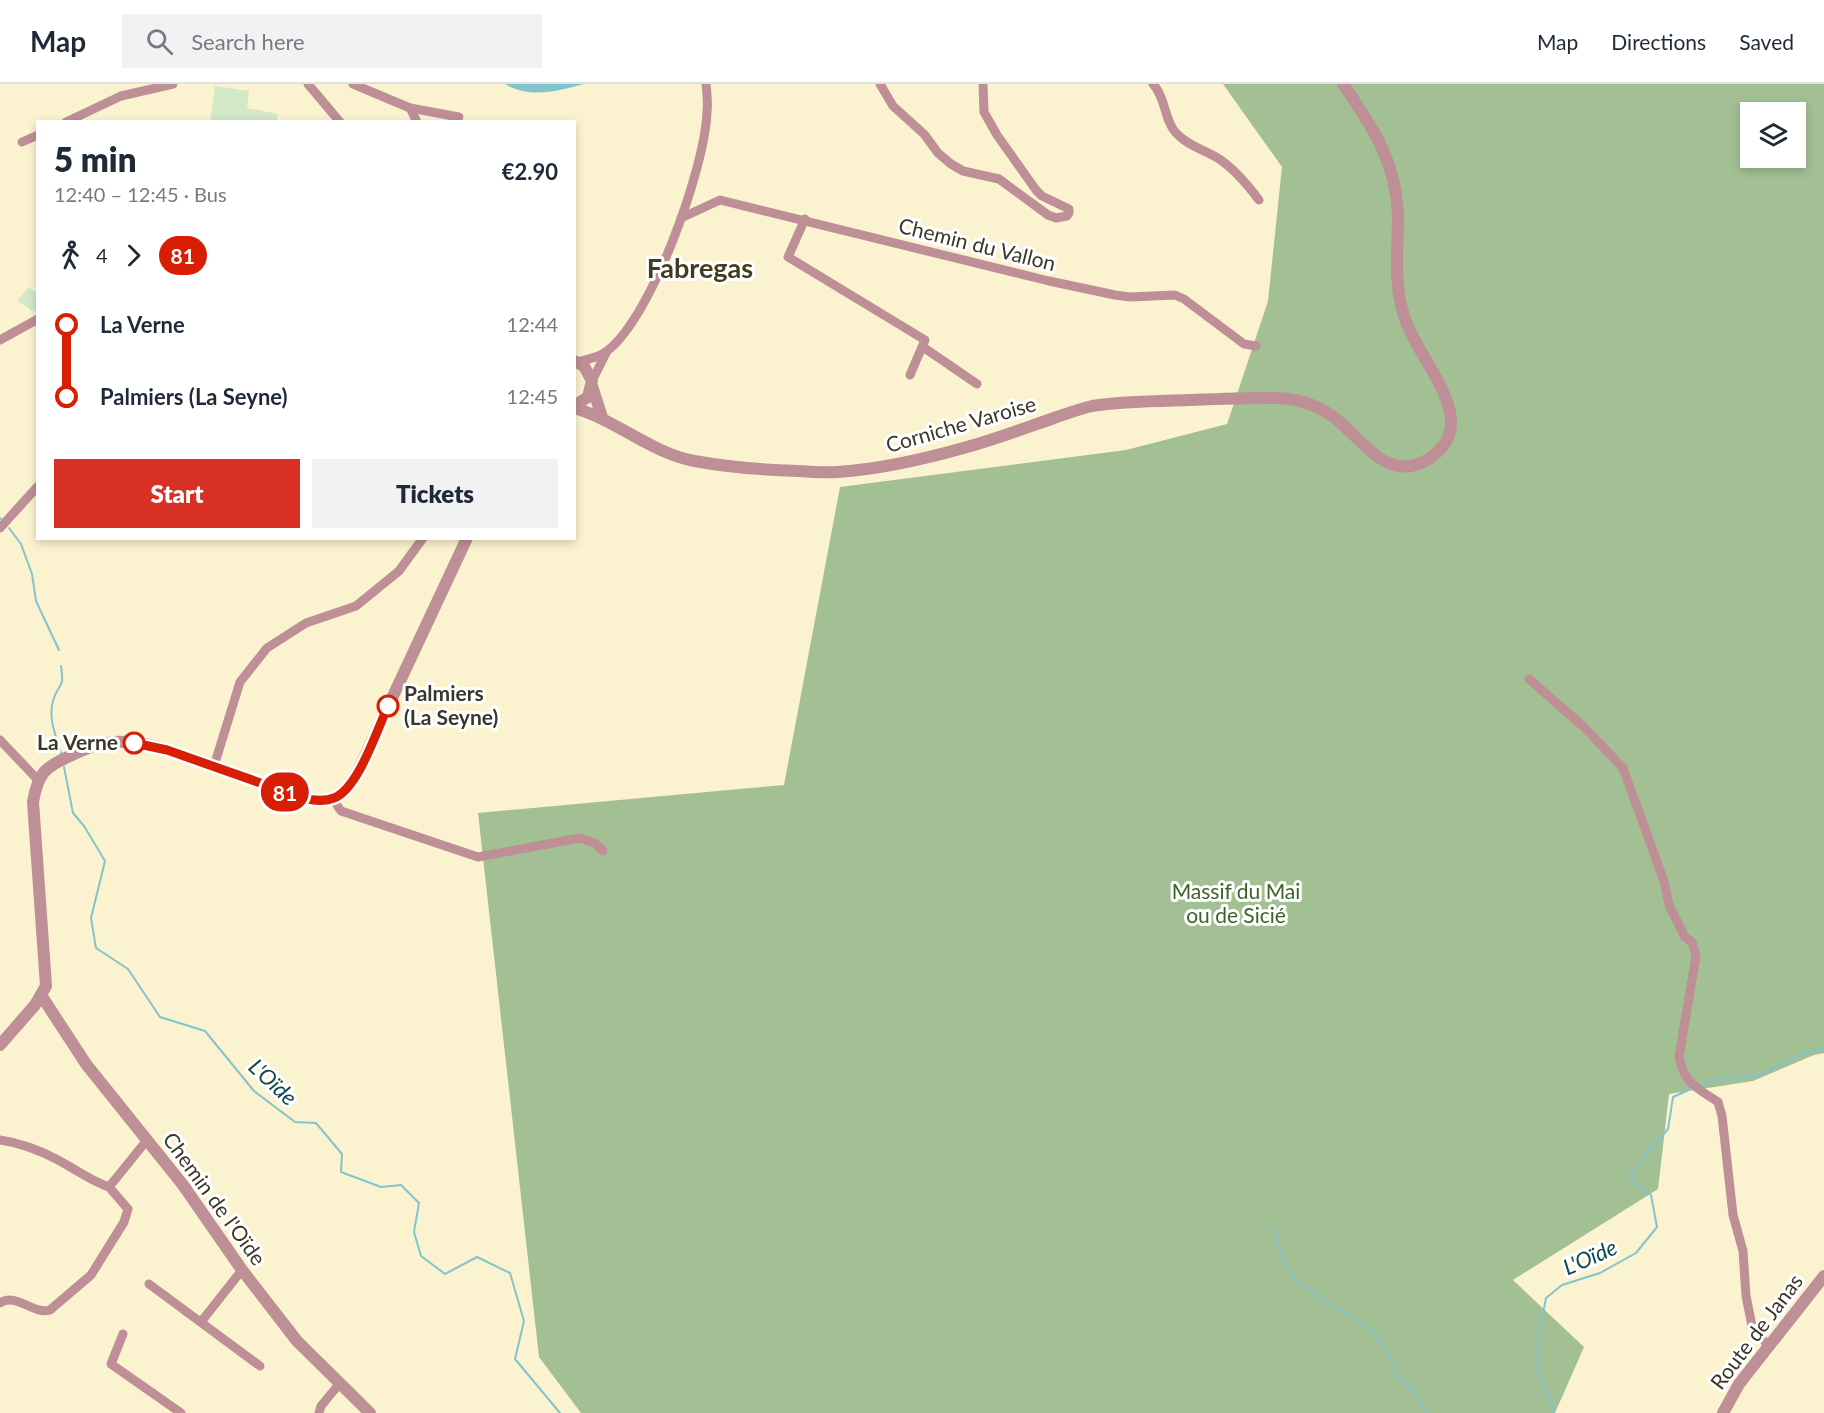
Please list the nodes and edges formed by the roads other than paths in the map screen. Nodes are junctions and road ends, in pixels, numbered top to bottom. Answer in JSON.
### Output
{"nodes":[{"id":1,"x":173,"y":84,"type":"edge"},
{"id":2,"x":308,"y":84,"type":"edge"},
{"id":3,"x":352,"y":84,"type":"edge"},
{"id":4,"x":706,"y":84,"type":"edge"},
{"id":5,"x":880,"y":84,"type":"edge"},
{"id":6,"x":982,"y":84,"type":"edge"},
{"id":7,"x":1153,"y":84,"type":"edge"},
{"id":8,"x":1343,"y":84,"type":"edge"},
{"id":9,"x":410,"y":108,"type":"junction"},
{"id":10,"x":459,"y":117,"type":"dead end"},
{"id":11,"x":70,"y":120,"type":"edge"},
{"id":12,"x":338,"y":120,"type":"edge"},
{"id":13,"x":416,"y":120,"type":"edge"},
{"id":14,"x":36,"y":136,"type":"edge"},
{"id":15,"x":22,"y":142,"type":"dead end"},
{"id":16,"x":1259,"y":200,"type":"dead end"},
{"id":17,"x":681,"y":218,"type":"junction"},
{"id":18,"x":805,"y":219,"type":"junction"},
{"id":19,"x":36,"y":320,"type":"edge"},
{"id":20,"x":0,"y":340,"type":"edge"},
{"id":21,"x":1256,"y":346,"type":"dead end"},
{"id":22,"x":923,"y":347,"type":"junction"},
{"id":23,"x":607,"y":351,"type":"junction"},
{"id":24,"x":576,"y":361,"type":"edge"},
{"id":25,"x":910,"y":375,"type":"dead end"},
{"id":26,"x":592,"y":384,"type":"junction"},
{"id":27,"x":977,"y":384,"type":"dead end"},
{"id":28,"x":576,"y":406,"type":"edge"},
{"id":29,"x":576,"y":408,"type":"edge"},
{"id":30,"x":602,"y":417,"type":"junction"},
{"id":31,"x":36,"y":488,"type":"edge"},
{"id":32,"x":0,"y":528,"type":"edge"},
{"id":33,"x":422,"y":540,"type":"edge"},
{"id":34,"x":466,"y":540,"type":"edge"},
{"id":35,"x":1529,"y":679,"type":"dead end"},
{"id":36,"x":0,"y":741,"type":"edge"},
{"id":37,"x":214,"y":766,"type":"junction"},
{"id":38,"x":38,"y":780,"type":"junction"},
{"id":39,"x":333,"y":799,"type":"junction"},
{"id":40,"x":603,"y":851,"type":"dead end"},
{"id":41,"x":41,"y":995,"type":"junction"},
{"id":42,"x":0,"y":1045,"type":"edge"},
{"id":43,"x":0,"y":1140,"type":"edge"},
{"id":44,"x":147,"y":1140,"type":"junction"},
{"id":45,"x":109,"y":1187,"type":"junction"},
{"id":46,"x":242,"y":1270,"type":"junction"},
{"id":47,"x":1824,"y":1276,"type":"edge"},
{"id":48,"x":149,"y":1284,"type":"dead end"},
{"id":49,"x":0,"y":1303,"type":"edge"},
{"id":50,"x":201,"y":1322,"type":"junction"},
{"id":51,"x":123,"y":1334,"type":"dead end"},
{"id":52,"x":1769,"y":1347,"type":"junction"},
{"id":53,"x":260,"y":1366,"type":"dead end"},
{"id":54,"x":340,"y":1383,"type":"junction"},
{"id":55,"x":181,"y":1413,"type":"edge"},
{"id":56,"x":319,"y":1413,"type":"edge"},
{"id":57,"x":370,"y":1413,"type":"edge"},
{"id":58,"x":1723,"y":1413,"type":"edge"}],
"edges":[{"from":1,"to":11,"type":"street"},
{"from":2,"to":12,"type":"street"},
{"from":3,"to":9,"type":"street"},
{"from":4,"to":17,"type":"street"},
{"from":5,"to":6,"type":"street"},
{"from":7,"to":16,"type":"street"},
{"from":8,"to":30,"type":"street","name":"Corniche Varoise"},
{"from":9,"to":10,"type":"street"},
{"from":9,"to":13,"type":"street"},
{"from":14,"to":15,"type":"street"},
{"from":17,"to":18,"type":"street","name":"Chemin du Vallon"},
{"from":17,"to":23,"type":"street"},
{"from":18,"to":21,"type":"street","name":"Chemin du Vallon"},
{"from":18,"to":22,"type":"street"},
{"from":19,"to":20,"type":"street"},
{"from":22,"to":25,"type":"street"},
{"from":22,"to":27,"type":"street"},
{"from":23,"to":24,"type":"street"},
{"from":23,"to":26,"type":"street"},
{"from":24,"to":26,"type":"street"},
{"from":26,"to":28,"type":"street"},
{"from":26,"to":30,"type":"street"},
{"from":29,"to":30,"type":"street","name":"Corniche Varoise"},
{"from":31,"to":32,"type":"street"},
{"from":33,"to":37,"type":"street"},
{"from":34,"to":39,"type":"street"},
{"from":35,"to":52,"type":"street"},
{"from":36,"to":38,"type":"street"},
{"from":37,"to":38,"type":"street"},
{"from":37,"to":39,"type":"street"},
{"from":38,"to":41,"type":"street"},
{"from":39,"to":40,"type":"street"},
{"from":41,"to":42,"type":"street"},
{"from":41,"to":44,"type":"street","name":"Chemin de l'Oïde"},
{"from":43,"to":45,"type":"street"},
{"from":44,"to":45,"type":"street"},
{"from":44,"to":46,"type":"street","name":"Chemin de l'Oïde"},
{"from":45,"to":49,"type":"street"},
{"from":46,"to":50,"type":"street"},
{"from":46,"to":54,"type":"street","name":"Chemin de l'Oïde"},
{"from":47,"to":52,"type":"street","name":"Route de Janas"},
{"from":48,"to":50,"type":"street"},
{"from":50,"to":53,"type":"street"},
{"from":51,"to":55,"type":"street"},
{"from":52,"to":58,"type":"street","name":"Route de Janas"},
{"from":54,"to":56,"type":"street"},
{"from":54,"to":57,"type":"street","name":"Chemin de l'Oïde"}]}
